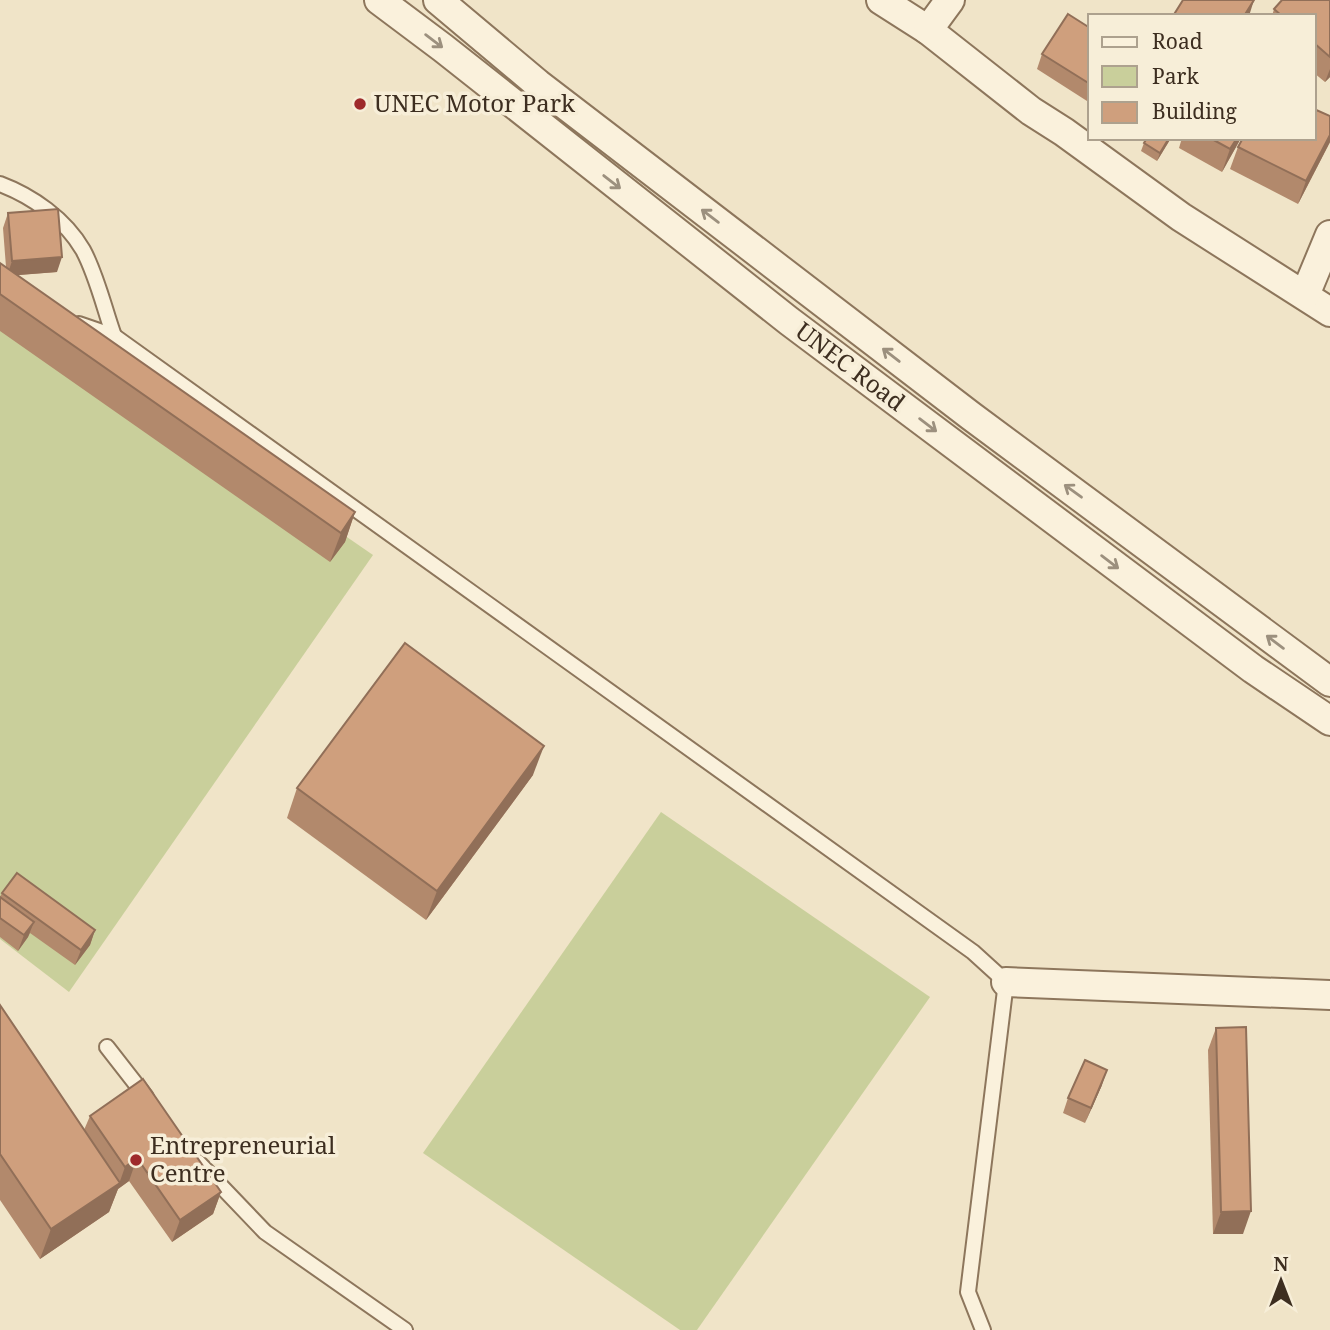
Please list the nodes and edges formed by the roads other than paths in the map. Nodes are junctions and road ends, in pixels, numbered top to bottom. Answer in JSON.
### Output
{"nodes":[{"id":1,"x":379,"y":0,"type":"edge"},
{"id":2,"x":438,"y":0,"type":"edge"},
{"id":3,"x":881,"y":0,"type":"edge"},
{"id":4,"x":950,"y":0,"type":"edge"},
{"id":5,"x":928,"y":30,"type":"junction"},
{"id":6,"x":0,"y":184,"type":"edge"},
{"id":7,"x":1330,"y":234,"type":"edge"},
{"id":8,"x":813,"y":295,"type":"junction"},
{"id":9,"x":1305,"y":295,"type":"junction"},
{"id":10,"x":1330,"y":312,"type":"edge"},
{"id":11,"x":60,"y":315,"type":"edge"},
{"id":12,"x":789,"y":321,"type":"junction"},
{"id":13,"x":114,"y":336,"type":"junction"},
{"id":14,"x":1330,"y":682,"type":"edge"},
{"id":15,"x":1330,"y":721,"type":"edge"},
{"id":16,"x":1006,"y":982,"type":"junction"},
{"id":17,"x":1330,"y":995,"type":"edge"},
{"id":18,"x":107,"y":1047,"type":"dead end"},
{"id":19,"x":158,"y":1112,"type":"edge"},
{"id":20,"x":192,"y":1156,"type":"edge"},
{"id":21,"x":405,"y":1330,"type":"edge"},
{"id":22,"x":983,"y":1330,"type":"edge"}],
"edges":[{"from":1,"to":12,"type":"street","name":"UNEC Road","one_way":true},
{"from":8,"to":2,"type":"street","name":"UNEC Road","one_way":true},
{"from":3,"to":5,"type":"street"},
{"from":4,"to":5,"type":"street"},
{"from":5,"to":9,"type":"street"},
{"from":6,"to":13,"type":"lane"},
{"from":7,"to":9,"type":"street"},
{"from":8,"to":12,"type":"street"},
{"from":14,"to":8,"type":"street","name":"UNEC Road","one_way":true},
{"from":9,"to":10,"type":"street"},
{"from":11,"to":13,"type":"lane"},
{"from":12,"to":15,"type":"street","name":"UNEC Road","one_way":true},
{"from":13,"to":16,"type":"lane"},
{"from":16,"to":17,"type":"street"},
{"from":16,"to":22,"type":"lane"},
{"from":18,"to":19,"type":"lane"},
{"from":20,"to":21,"type":"lane"}]}
